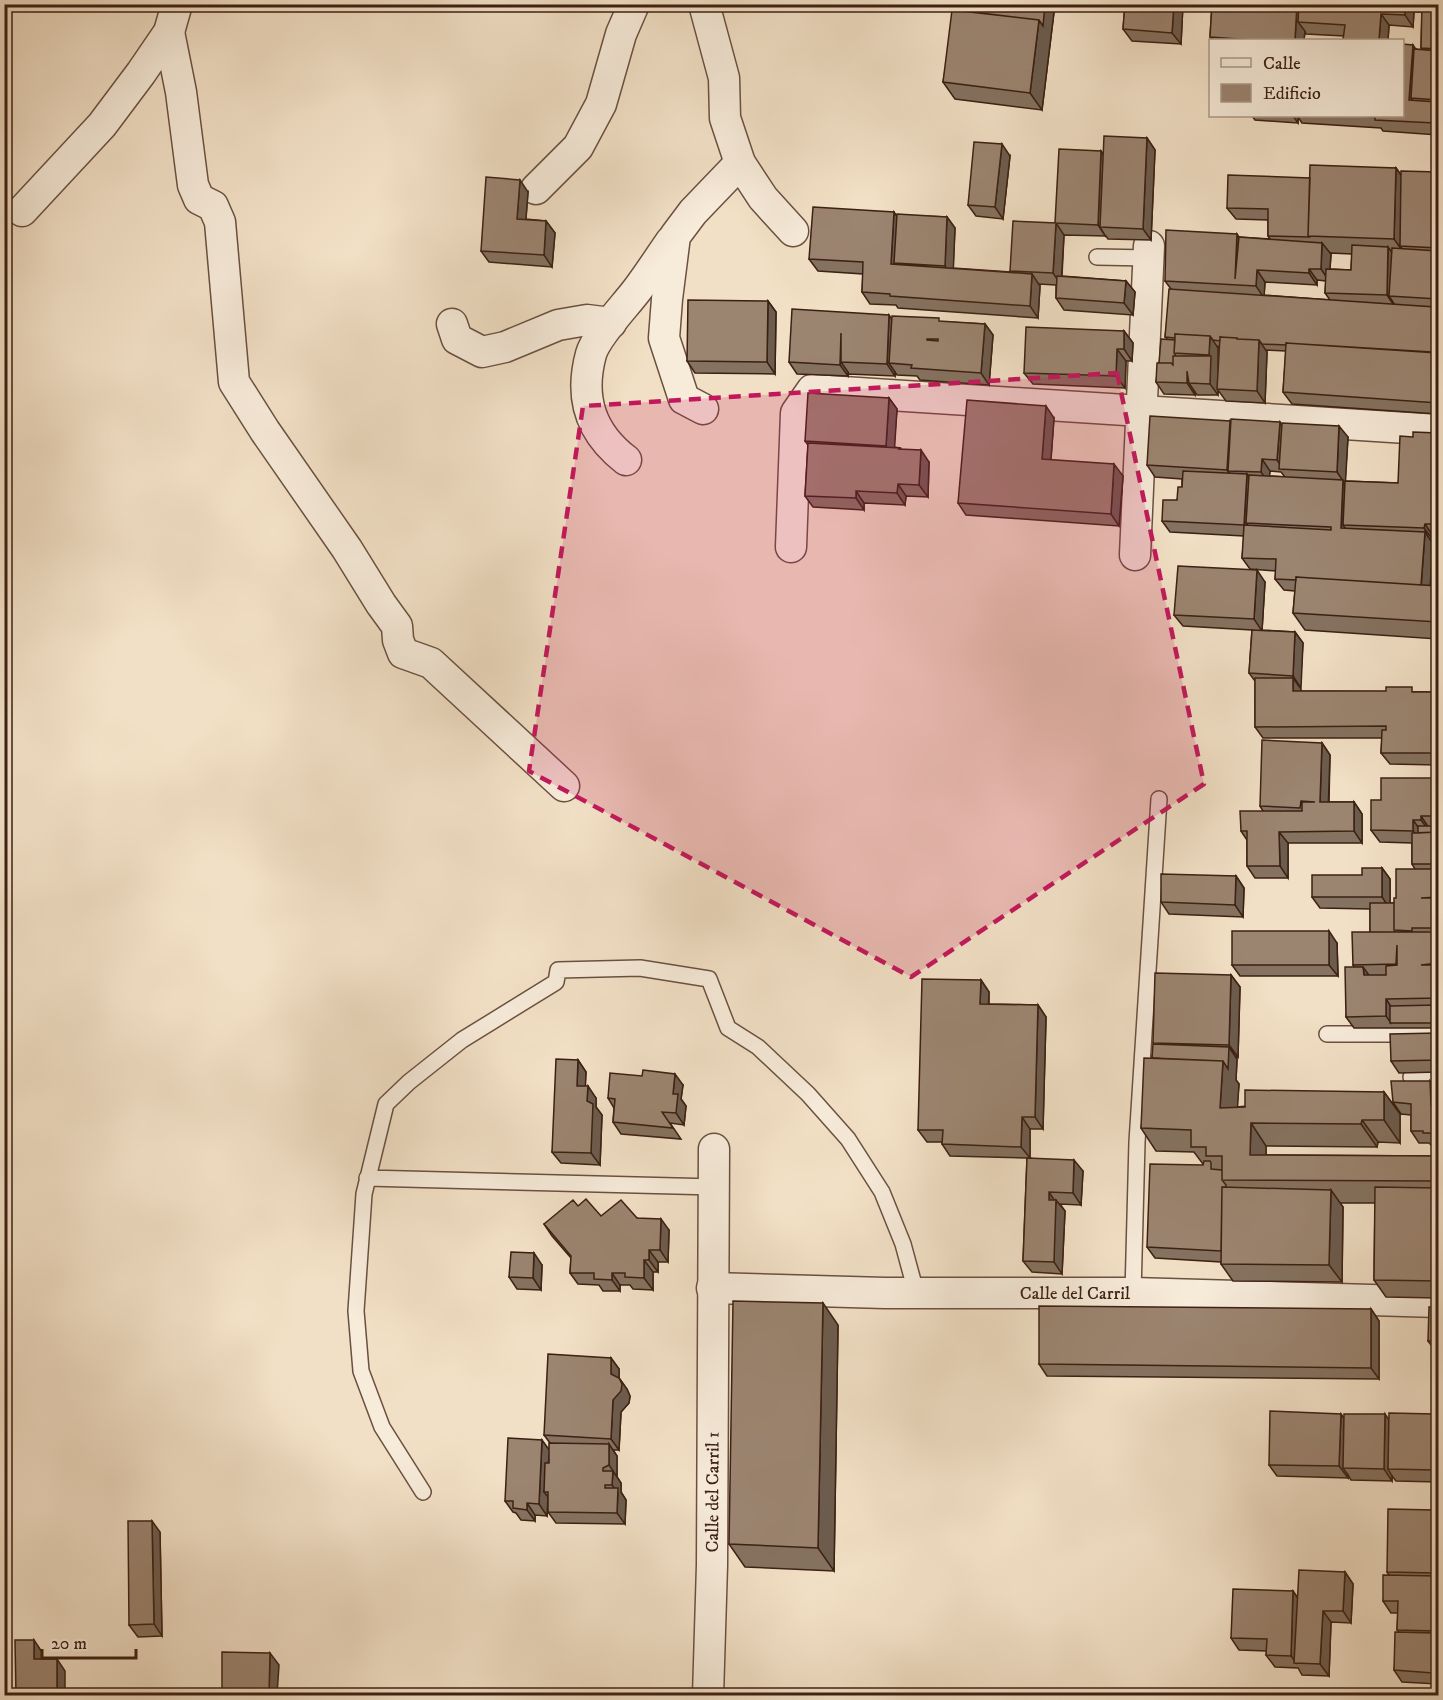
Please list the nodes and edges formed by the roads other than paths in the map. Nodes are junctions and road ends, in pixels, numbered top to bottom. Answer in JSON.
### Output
{"nodes":[{"id":1,"x":634,"y":4,"type":"edge"},
{"id":2,"x":704,"y":4,"type":"edge"},
{"id":3,"x":173,"y":18,"type":"edge"},
{"id":4,"x":740,"y":163,"type":"junction"},
{"id":5,"x":536,"y":189,"type":"dead end"},
{"id":6,"x":22,"y":211,"type":"dead end"},
{"id":7,"x":793,"y":231,"type":"dead end"},
{"id":8,"x":675,"y":236,"type":"junction"},
{"id":9,"x":1149,"y":252,"type":"joint"},
{"id":10,"x":1097,"y":257,"type":"dead end"},
{"id":11,"x":610,"y":323,"type":"junction"},
{"id":12,"x":452,"y":324,"type":"dead end"},
{"id":13,"x":703,"y":409,"type":"dead end"},
{"id":14,"x":1142,"y":411,"type":"junction"},
{"id":15,"x":1438,"y":430,"type":"edge"},
{"id":16,"x":626,"y":460,"type":"dead end"},
{"id":17,"x":791,"y":547,"type":"dead end"},
{"id":18,"x":1135,"y":555,"type":"dead end"},
{"id":19,"x":564,"y":786,"type":"dead end"},
{"id":20,"x":1159,"y":800,"type":"dead end"},
{"id":21,"x":1327,"y":1034,"type":"dead end"},
{"id":22,"x":1438,"y":1034,"type":"edge"},
{"id":23,"x":1411,"y":1077,"type":"edge"},
{"id":24,"x":1438,"y":1077,"type":"edge"},
{"id":25,"x":714,"y":1149,"type":"dead end"},
{"id":26,"x":367,"y":1178,"type":"junction"},
{"id":27,"x":715,"y":1187,"type":"junction"},
{"id":28,"x":712,"y":1288,"type":"junction"},
{"id":29,"x":916,"y":1292,"type":"junction"},
{"id":30,"x":1132,"y":1293,"type":"junction"},
{"id":31,"x":1438,"y":1302,"type":"edge"},
{"id":32,"x":423,"y":1492,"type":"dead end"},
{"id":33,"x":708,"y":1695,"type":"edge"}],
"edges":[{"from":1,"to":5,"type":"street"},
{"from":2,"to":4,"type":"street"},
{"from":3,"to":6,"type":"street"},
{"from":3,"to":19,"type":"street"},
{"from":4,"to":7,"type":"street"},
{"from":4,"to":8,"type":"street"},
{"from":8,"to":11,"type":"street"},
{"from":8,"to":13,"type":"street"},
{"from":9,"to":10,"type":"lane"},
{"from":9,"to":14,"type":"street"},
{"from":11,"to":12,"type":"street"},
{"from":11,"to":16,"type":"street"},
{"from":14,"to":15,"type":"street"},
{"from":14,"to":17,"type":"street"},
{"from":14,"to":18,"type":"street"},
{"from":20,"to":30,"type":"lane"},
{"from":21,"to":22,"type":"lane"},
{"from":23,"to":24,"type":"lane"},
{"from":25,"to":27,"type":"street","name":"Calle del Carril 1"},
{"from":26,"to":27,"type":"lane"},
{"from":26,"to":29,"type":"lane"},
{"from":26,"to":32,"type":"lane"},
{"from":27,"to":28,"type":"street","name":"Calle del Carril 1"},
{"from":28,"to":29,"type":"street","name":"Calle del Carril"},
{"from":28,"to":33,"type":"street","name":"Calle del Carril 1"},
{"from":29,"to":30,"type":"street","name":"Calle del Carril"},
{"from":30,"to":31,"type":"street","name":"Calle del Carril"}]}
